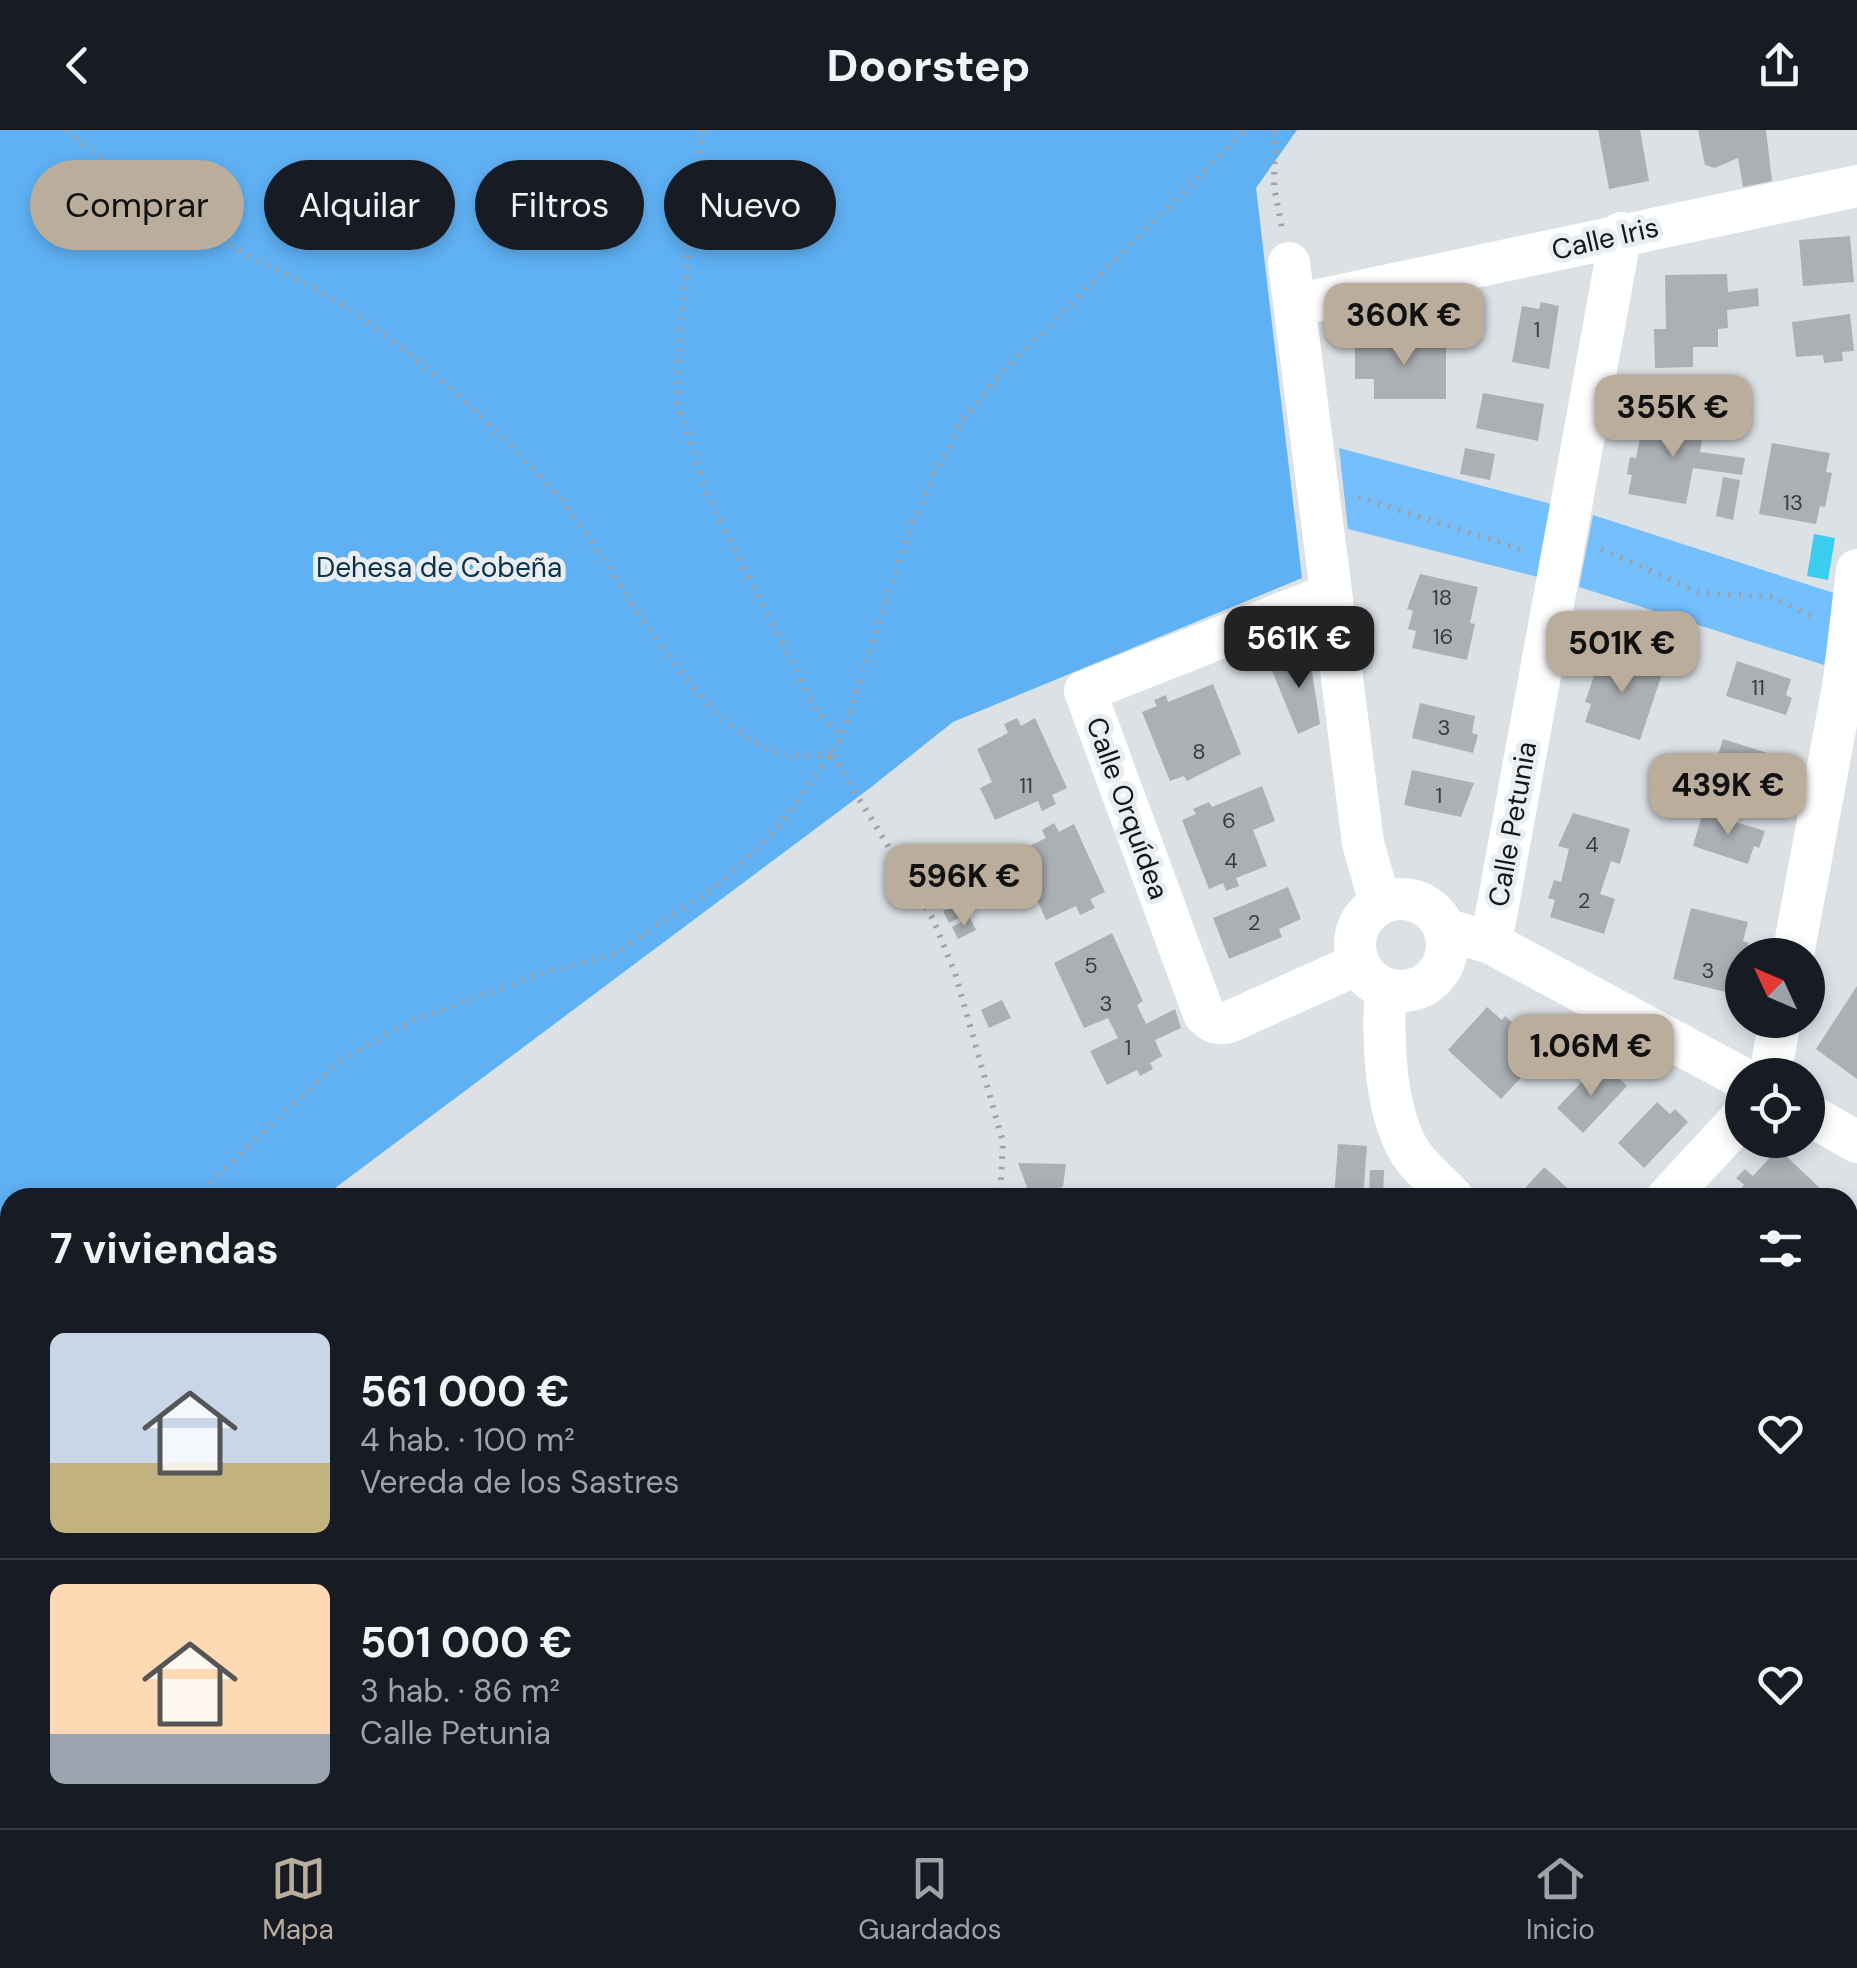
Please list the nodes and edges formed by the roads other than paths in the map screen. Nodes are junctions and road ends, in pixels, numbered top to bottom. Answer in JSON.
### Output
{"nodes":[{"id":1,"x":1857,"y":186,"type":"edge"},
{"id":2,"x":1621,"y":233,"type":"junction"},
{"id":3,"x":1289,"y":262,"type":"road end"},
{"id":4,"x":1295,"y":305,"type":"junction"},
{"id":5,"x":1857,"y":570,"type":"edge"},
{"id":6,"x":1331,"y":594,"type":"junction"},
{"id":7,"x":1380,"y":903,"type":"junction"},
{"id":8,"x":1444,"y":929,"type":"junction"},
{"id":9,"x":1796,"y":938,"type":"edge"},
{"id":10,"x":1490,"y":944,"type":"junction"},
{"id":11,"x":1372,"y":977,"type":"junction"},
{"id":12,"x":1725,"y":1069,"type":"edge"},
{"id":13,"x":1825,"y":1124,"type":"edge"},
{"id":14,"x":1725,"y":1135,"type":"edge"},
{"id":15,"x":1857,"y":1142,"type":"edge"},
{"id":16,"x":1444,"y":1188,"type":"edge"},
{"id":17,"x":1676,"y":1188,"type":"edge"}],
"edges":[{"from":1,"to":2,"type":"street","name":"Calle Iris"},
{"from":2,"to":4,"type":"street","name":"Calle Iris"},
{"from":2,"to":10,"type":"street","name":"Calle Petunia"},
{"from":3,"to":4,"type":"street"},
{"from":4,"to":6,"type":"street"},
{"from":5,"to":9,"type":"street"},
{"from":6,"to":7,"type":"street"},
{"from":6,"to":11,"type":"street","name":"Calle Orquídea"},
{"from":7,"to":8,"type":"street"},
{"from":7,"to":11,"type":"street"},
{"from":8,"to":10,"type":"street"},
{"from":8,"to":11,"type":"street"},
{"from":10,"to":12,"type":"street"},
{"from":11,"to":16,"type":"street"},
{"from":13,"to":15,"type":"street"},
{"from":14,"to":17,"type":"street"}]}
